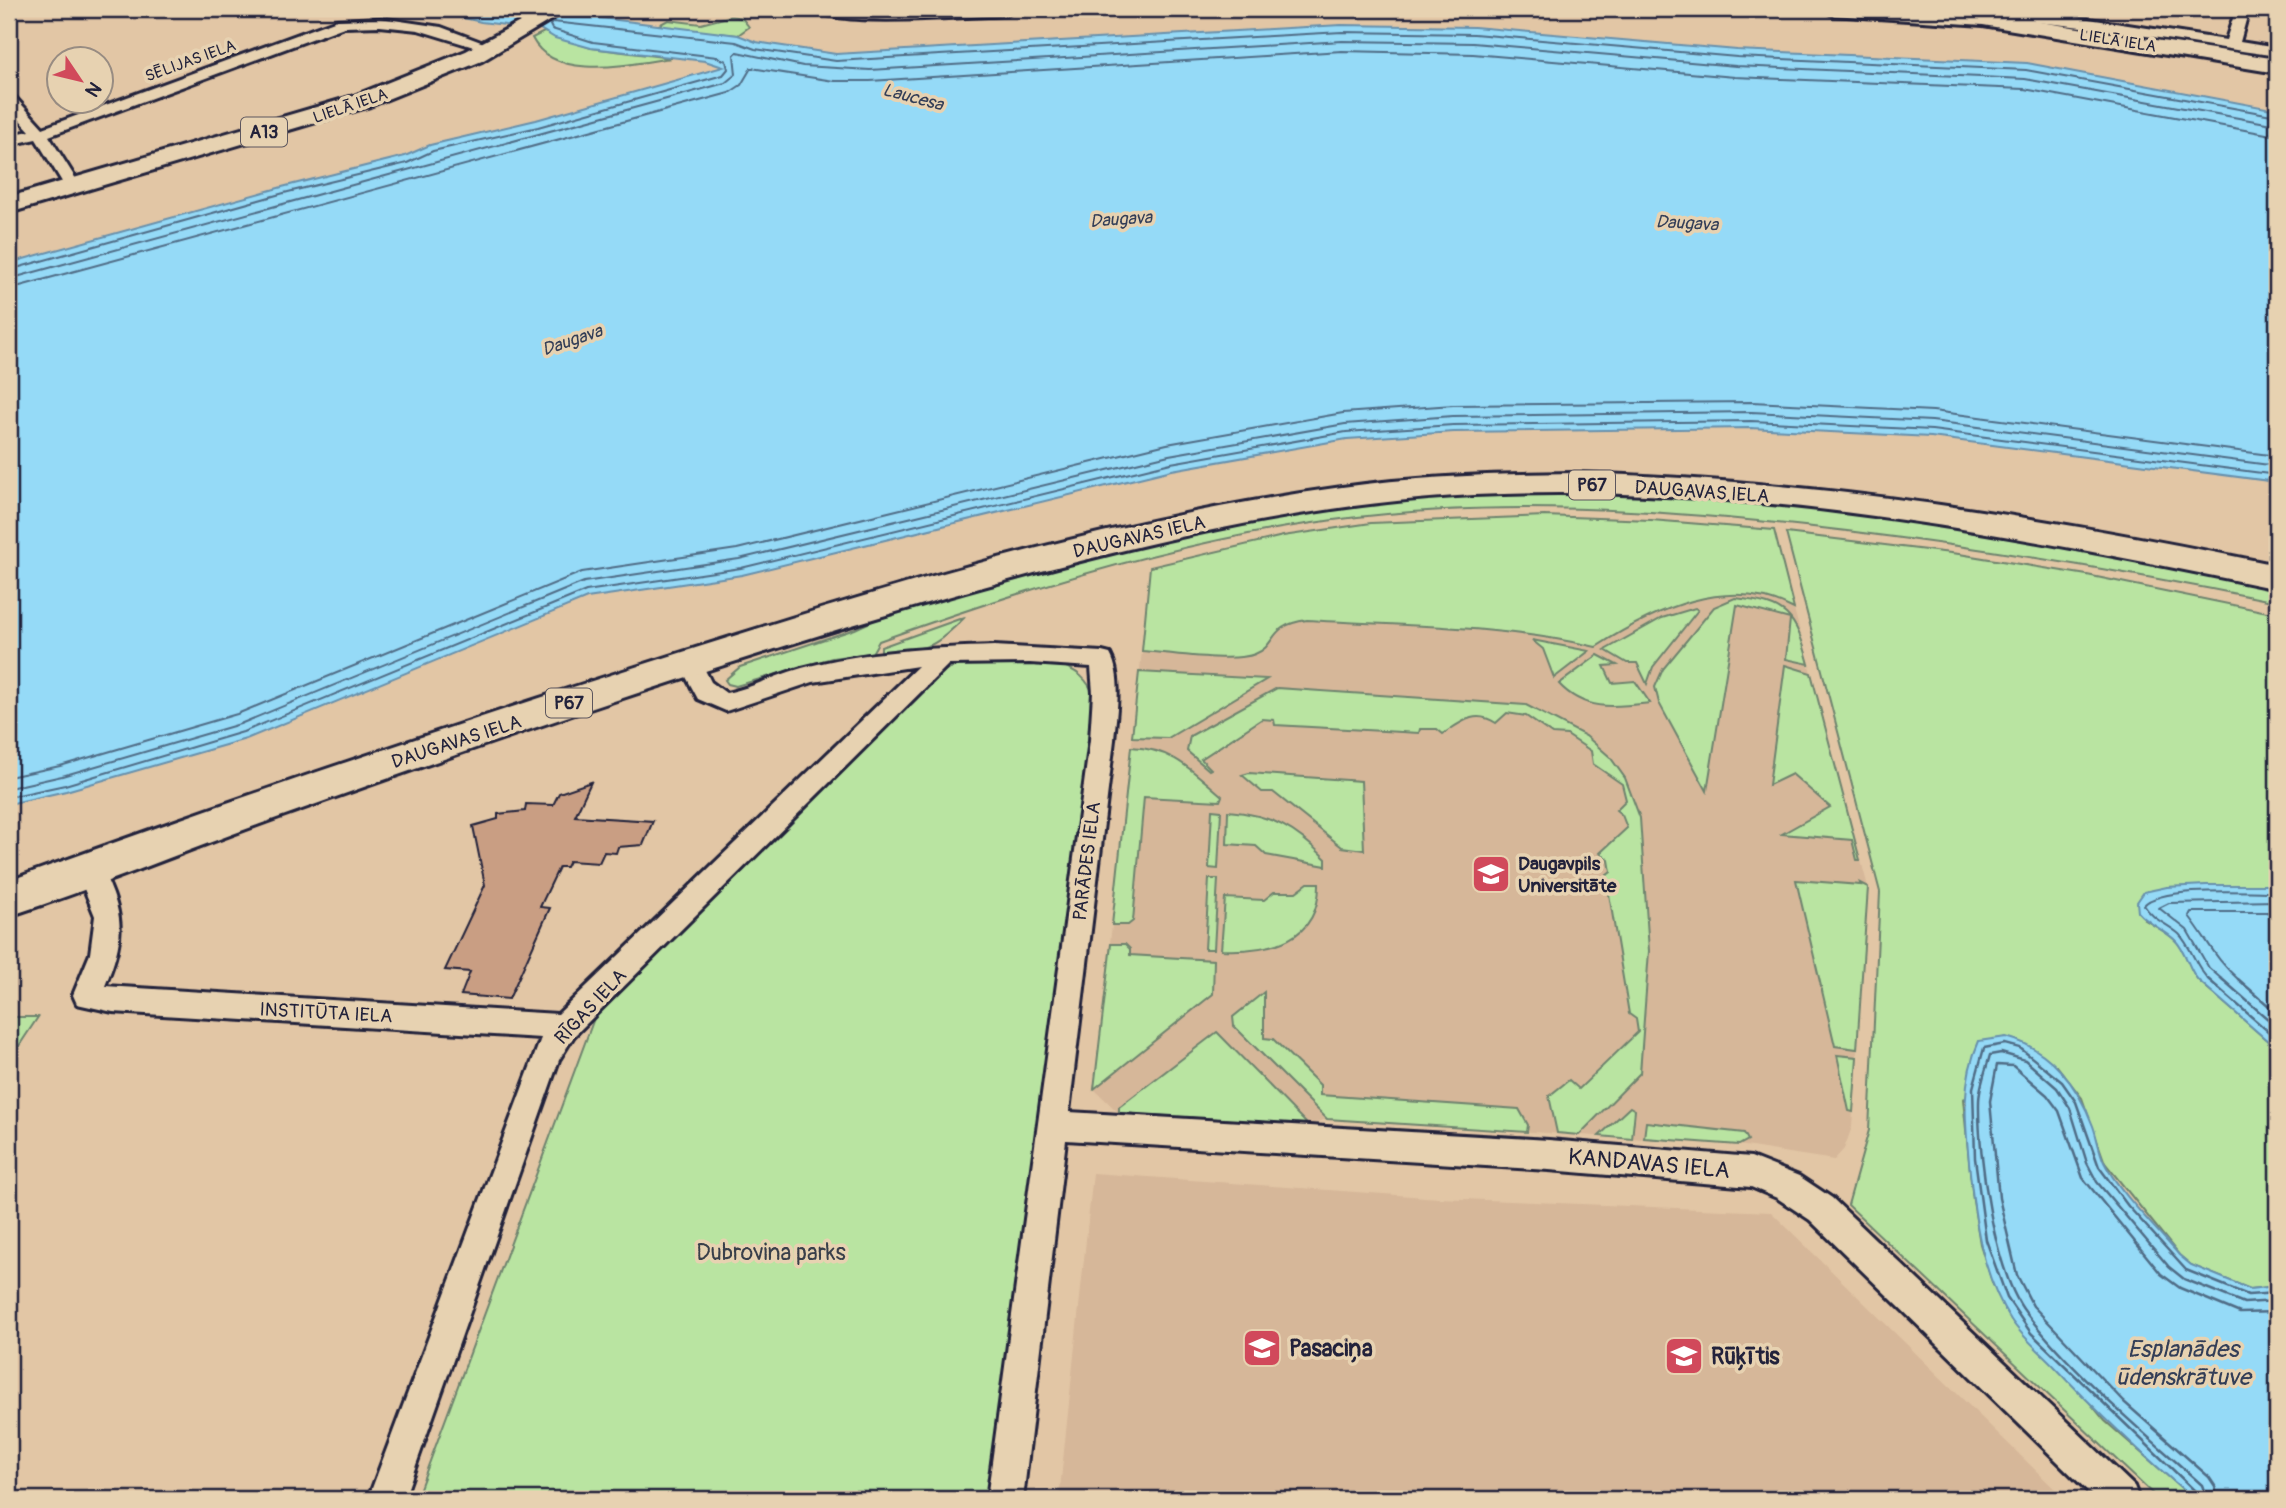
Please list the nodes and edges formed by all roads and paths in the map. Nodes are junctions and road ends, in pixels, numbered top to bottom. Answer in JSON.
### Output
{"nodes":[{"id":1,"x":559,"y":9,"type":"edge"},
{"id":2,"x":825,"y":9,"type":"edge"},
{"id":3,"x":1007,"y":9,"type":"edge"},
{"id":4,"x":1832,"y":9,"type":"edge"},
{"id":5,"x":2242,"y":9,"type":"edge"},
{"id":6,"x":1908,"y":11,"type":"edge"},
{"id":7,"x":1945,"y":15,"type":"junction"},
{"id":8,"x":2232,"y":45,"type":"junction"},
{"id":9,"x":490,"y":48,"type":"junction"},
{"id":10,"x":2277,"y":52,"type":"edge"},
{"id":11,"x":2277,"y":66,"type":"edge"},
{"id":12,"x":9,"y":99,"type":"edge"},
{"id":13,"x":40,"y":134,"type":"junction"},
{"id":14,"x":9,"y":141,"type":"edge"},
{"id":15,"x":73,"y":187,"type":"junction"},
{"id":16,"x":9,"y":205,"type":"edge"},
{"id":17,"x":2277,"y":577,"type":"edge"},
{"id":18,"x":942,"y":657,"type":"junction"},
{"id":19,"x":690,"y":662,"type":"junction"},
{"id":20,"x":89,"y":869,"type":"junction"},
{"id":21,"x":21,"y":888,"type":"edge"},
{"id":22,"x":564,"y":1027,"type":"junction"},
{"id":23,"x":1051,"y":1125,"type":"junction"},
{"id":24,"x":386,"y":1499,"type":"edge"},
{"id":25,"x":1005,"y":1499,"type":"edge"},
{"id":26,"x":2121,"y":1499,"type":"edge"}],
"edges":[{"from":1,"to":9,"type":"main road","name":"LIELĀ IELA","number":"A13"},
{"from":2,"to":3,"type":"main road"},
{"from":4,"to":6,"type":"main road","name":"LIELĀ IELA"},
{"from":5,"to":8,"type":"street"},
{"from":6,"to":7,"type":"main road","name":"LIELĀ IELA"},
{"from":7,"to":8,"type":"street"},
{"from":7,"to":11,"type":"main road","name":"LIELĀ IELA"},
{"from":8,"to":10,"type":"street"},
{"from":9,"to":13,"type":"street","name":"SĒLIJAS IELA"},
{"from":9,"to":15,"type":"main road","name":"LIELĀ IELA","number":"A13"},
{"from":12,"to":13,"type":"street"},
{"from":13,"to":14,"type":"street","name":"SĒLIJAS IELA"},
{"from":13,"to":15,"type":"street"},
{"from":15,"to":16,"type":"main road","name":"LIELĀ IELA","number":"A13"},
{"from":17,"to":19,"type":"main road","name":"DAUGAVAS IELA","number":"P67"},
{"from":18,"to":19,"type":"street","name":"PARĀDES IELA"},
{"from":18,"to":22,"type":"street","name":"RĪGAS IELA"},
{"from":18,"to":23,"type":"street","name":"PARĀDES IELA"},
{"from":19,"to":20,"type":"main road","name":"DAUGAVAS IELA","number":"P67"},
{"from":20,"to":21,"type":"main road","name":"DAUGAVAS IELA","number":"P67"},
{"from":20,"to":22,"type":"street","name":"INSTITŪTA IELA"},
{"from":22,"to":24,"type":"street","name":"RĪGAS IELA"},
{"from":23,"to":25,"type":"street","name":"PARĀDES IELA"},
{"from":23,"to":26,"type":"street","name":"KANDAVAS IELA"}]}
